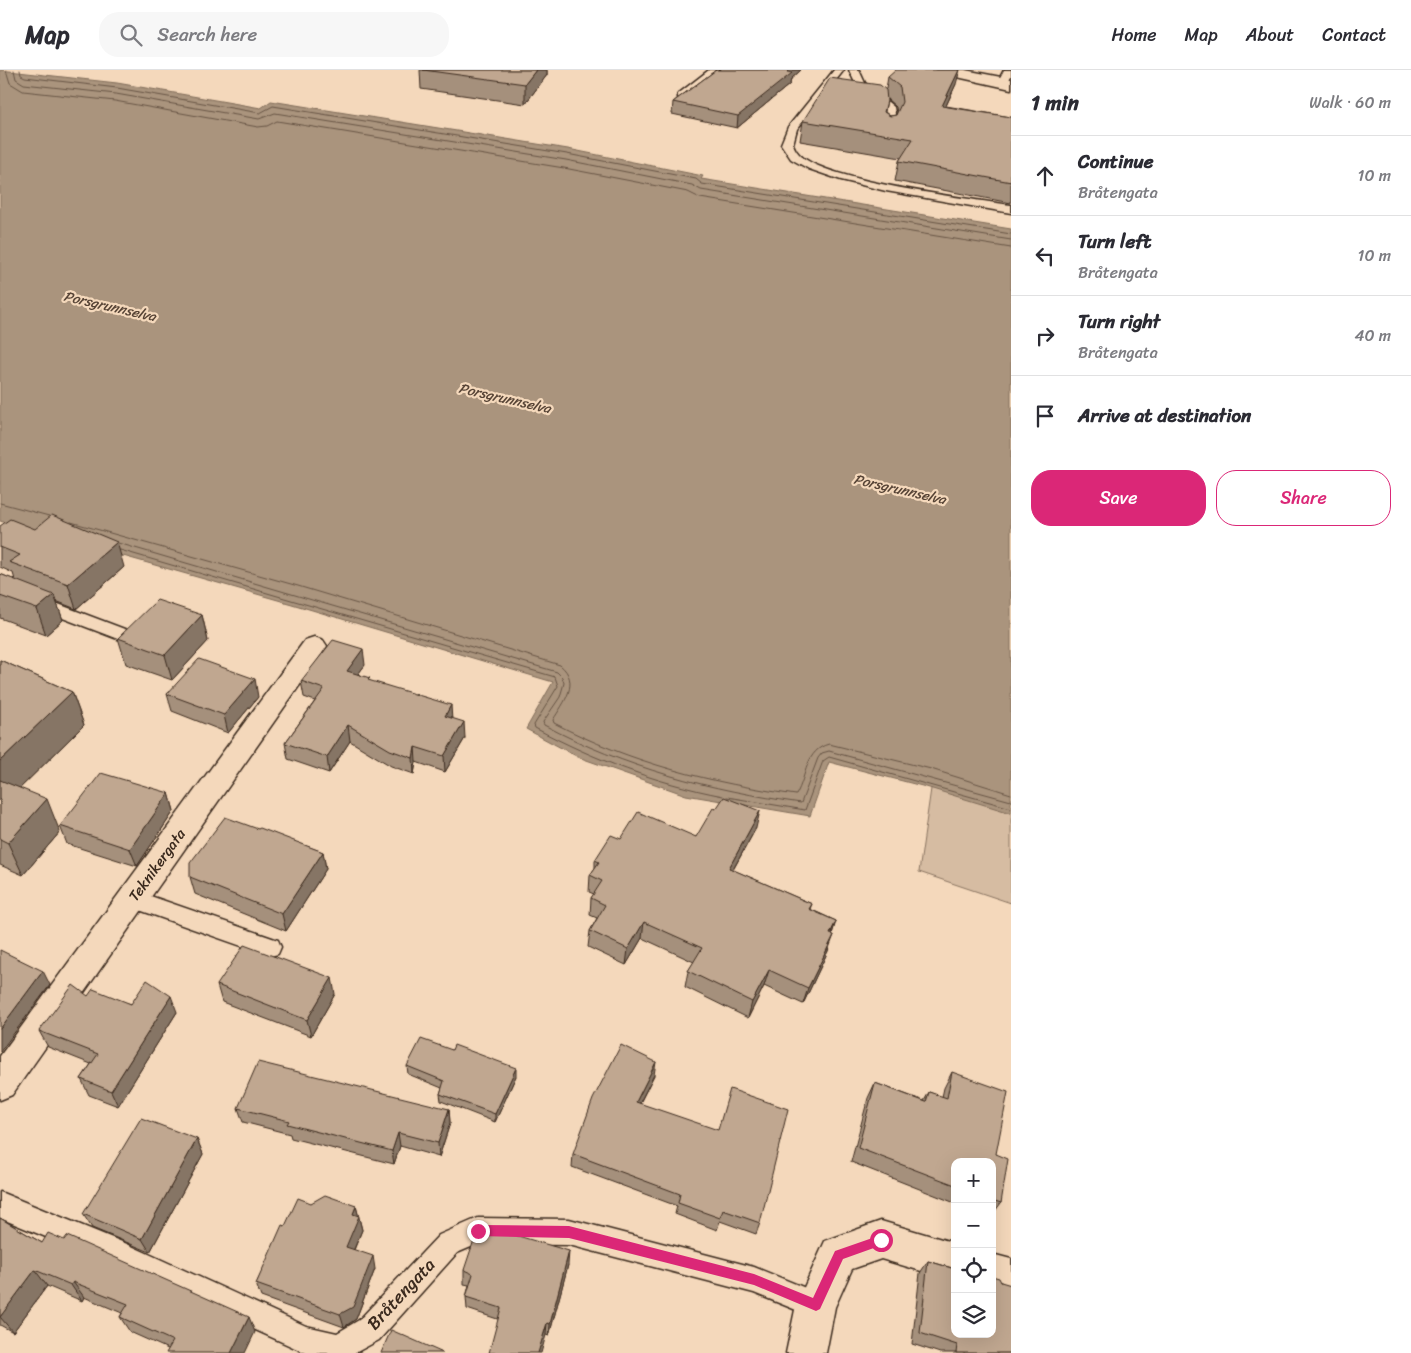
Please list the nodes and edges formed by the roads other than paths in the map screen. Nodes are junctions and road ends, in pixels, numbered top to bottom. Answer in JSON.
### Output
{"nodes":[{"id":1,"x":715,"y":70,"type":"edge"},
{"id":2,"x":839,"y":70,"type":"edge"},
{"id":3,"x":854,"y":70,"type":"edge"},
{"id":4,"x":944,"y":70,"type":"edge"},
{"id":5,"x":961,"y":72,"type":"edge"},
{"id":6,"x":1007,"y":79,"type":"edge"},
{"id":7,"x":682,"y":96,"type":"edge"},
{"id":8,"x":886,"y":131,"type":"edge"},
{"id":9,"x":1011,"y":209,"type":"edge"},
{"id":10,"x":0,"y":588,"type":"edge"},
{"id":11,"x":121,"y":634,"type":"edge"},
{"id":12,"x":314,"y":646,"type":"dead end"},
{"id":13,"x":133,"y":899,"type":"junction"},
{"id":14,"x":270,"y":947,"type":"dead end"},
{"id":15,"x":0,"y":1084,"type":"edge"},
{"id":16,"x":0,"y":1206,"type":"edge"},
{"id":17,"x":951,"y":1261,"type":"edge"},
{"id":18,"x":996,"y":1274,"type":"edge"},
{"id":19,"x":1011,"y":1278,"type":"edge"},
{"id":20,"x":816,"y":1305,"type":"junction"},
{"id":21,"x":806,"y":1353,"type":"edge"}],
"edges":[{"from":1,"to":7,"type":"lane"},
{"from":2,"to":9,"type":"lane"},
{"from":3,"to":8,"type":"lane"},
{"from":4,"to":5,"type":"street"},
{"from":5,"to":6,"type":"street"},
{"from":10,"to":11,"type":"lane"},
{"from":12,"to":13,"type":"street","name":"Teknikergata"},
{"from":13,"to":14,"type":"lane"},
{"from":13,"to":15,"type":"street","name":"Teknikergata"},
{"from":16,"to":20,"type":"lane","name":"Bråtengata"},
{"from":17,"to":20,"type":"street"},
{"from":18,"to":19,"type":"street"},
{"from":20,"to":21,"type":"street"}]}
